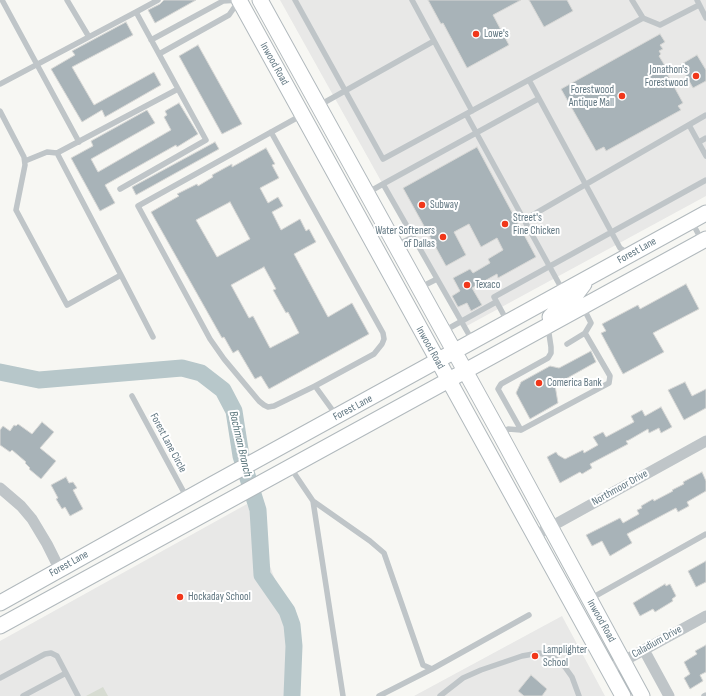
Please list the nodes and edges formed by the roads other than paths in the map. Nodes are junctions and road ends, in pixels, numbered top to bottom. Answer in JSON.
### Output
{"nodes":[{"id":1,"x":2,"y":0,"type":"edge"},
{"id":2,"x":67,"y":0,"type":"edge"},
{"id":3,"x":158,"y":0,"type":"edge"},
{"id":4,"x":239,"y":0,"type":"edge"},
{"id":5,"x":260,"y":0,"type":"edge"},
{"id":6,"x":295,"y":0,"type":"edge"},
{"id":7,"x":412,"y":0,"type":"edge"},
{"id":8,"x":632,"y":0,"type":"edge"},
{"id":9,"x":698,"y":3,"type":"edge"},
{"id":10,"x":136,"y":12,"type":"junction"},
{"id":11,"x":643,"y":18,"type":"junction"},
{"id":12,"x":706,"y":18,"type":"edge"},
{"id":13,"x":88,"y":37,"type":"junction"},
{"id":14,"x":151,"y":40,"type":"junction"},
{"id":15,"x":434,"y":41,"type":"junction"},
{"id":16,"x":159,"y":54,"type":"junction"},
{"id":17,"x":36,"y":65,"type":"junction"},
{"id":18,"x":529,"y":80,"type":"junction"},
{"id":19,"x":0,"y":84,"type":"edge"},
{"id":20,"x":178,"y":89,"type":"junction"},
{"id":21,"x":345,"y":91,"type":"junction"},
{"id":22,"x":538,"y":99,"type":"junction"},
{"id":23,"x":318,"y":106,"type":"junction"},
{"id":24,"x":0,"y":111,"type":"edge"},
{"id":25,"x":472,"y":111,"type":"junction"},
{"id":26,"x":466,"y":114,"type":"junction"},
{"id":27,"x":302,"y":115,"type":"junction"},
{"id":28,"x":706,"y":115,"type":"edge"},
{"id":29,"x":689,"y":125,"type":"junction"},
{"id":30,"x":271,"y":132,"type":"junction"},
{"id":31,"x":476,"y":133,"type":"junction"},
{"id":32,"x":706,"y":138,"type":"edge"},
{"id":33,"x":79,"y":142,"type":"junction"},
{"id":34,"x":699,"y":142,"type":"junction"},
{"id":35,"x":57,"y":153,"type":"junction"},
{"id":36,"x":706,"y":156,"type":"edge"},
{"id":37,"x":25,"y":161,"type":"junction"},
{"id":38,"x":706,"y":180,"type":"edge"},
{"id":39,"x":383,"y":184,"type":"junction"},
{"id":40,"x":586,"y":185,"type":"junction"},
{"id":41,"x":120,"y":189,"type":"dead end"},
{"id":42,"x":366,"y":193,"type":"junction"},
{"id":43,"x":706,"y":213,"type":"edge"},
{"id":44,"x":524,"y":220,"type":"junction"},
{"id":45,"x":692,"y":221,"type":"junction"},
{"id":46,"x":612,"y":232,"type":"junction"},
{"id":47,"x":413,"y":237,"type":"junction"},
{"id":48,"x":705,"y":242,"type":"edge"},
{"id":49,"x":395,"y":246,"type":"junction"},
{"id":50,"x":631,"y":254,"type":"junction"},
{"id":51,"x":379,"y":255,"type":"junction"},
{"id":52,"x":550,"y":266,"type":"junction"},
{"id":53,"x":641,"y":274,"type":"junction"},
{"id":54,"x":120,"y":275,"type":"junction"},
{"id":55,"x":588,"y":278,"type":"junction"},
{"id":56,"x":437,"y":279,"type":"junction"},
{"id":57,"x":419,"y":288,"type":"junction"},
{"id":58,"x":563,"y":291,"type":"junction"},
{"id":59,"x":496,"y":302,"type":"junction"},
{"id":60,"x":582,"y":306,"type":"junction"},
{"id":61,"x":461,"y":321,"type":"junction"},
{"id":62,"x":508,"y":323,"type":"junction"},
{"id":63,"x":548,"y":325,"type":"junction"},
{"id":64,"x":443,"y":331,"type":"junction"},
{"id":65,"x":585,"y":334,"type":"junction"},
{"id":66,"x":153,"y":337,"type":"dead end"},
{"id":67,"x":473,"y":342,"type":"junction"},
{"id":68,"x":566,"y":344,"type":"dead end"},
{"id":69,"x":454,"y":352,"type":"junction"},
{"id":70,"x":437,"y":362,"type":"junction"},
{"id":71,"x":465,"y":371,"type":"junction"},
{"id":72,"x":448,"y":380,"type":"junction"},
{"id":73,"x":315,"y":386,"type":"junction"},
{"id":74,"x":132,"y":396,"type":"dead end"},
{"id":75,"x":336,"y":416,"type":"junction"},
{"id":76,"x":521,"y":430,"type":"junction"},
{"id":77,"x":500,"y":434,"type":"junction"},
{"id":78,"x":706,"y":441,"type":"edge"},
{"id":79,"x":290,"y":467,"type":"junction"},
{"id":80,"x":2,"y":493,"type":"edge"},
{"id":81,"x":187,"y":499,"type":"junction"},
{"id":82,"x":313,"y":501,"type":"junction"},
{"id":83,"x":550,"y":527,"type":"junction"},
{"id":84,"x":706,"y":534,"type":"edge"},
{"id":85,"x":534,"y":536,"type":"junction"},
{"id":86,"x":60,"y":570,"type":"junction"},
{"id":87,"x":81,"y":581,"type":"junction"},
{"id":88,"x":589,"y":599,"type":"junction"},
{"id":89,"x":0,"y":602,"type":"edge"},
{"id":90,"x":529,"y":615,"type":"dead end"},
{"id":91,"x":706,"y":616,"type":"edge"},
{"id":92,"x":4,"y":624,"type":"edge"},
{"id":93,"x":644,"y":650,"type":"junction"},
{"id":94,"x":623,"y":661,"type":"junction"},
{"id":95,"x":432,"y":669,"type":"junction"},
{"id":96,"x":609,"y":669,"type":"junction"},
{"id":97,"x":66,"y":674,"type":"junction"},
{"id":98,"x":0,"y":678,"type":"edge"},
{"id":99,"x":23,"y":696,"type":"edge"},
{"id":100,"x":78,"y":696,"type":"edge"},
{"id":101,"x":343,"y":696,"type":"edge"},
{"id":102,"x":379,"y":696,"type":"edge"},
{"id":103,"x":440,"y":696,"type":"edge"},
{"id":104,"x":579,"y":696,"type":"edge"},
{"id":105,"x":623,"y":696,"type":"edge"},
{"id":106,"x":642,"y":696,"type":"edge"},
{"id":107,"x":669,"y":696,"type":"edge"}],
"edges":[{"from":1,"to":17,"type":"lane"},
{"from":2,"to":13,"type":"lane"},
{"from":3,"to":10,"type":"lane"},
{"from":4,"to":14,"type":"lane"},
{"from":4,"to":16,"type":"lane"},
{"from":4,"to":27,"type":"main road","name":"Inwood Road"},
{"from":5,"to":23,"type":"main road","name":"Inwood Road"},
{"from":6,"to":21,"type":"lane"},
{"from":7,"to":15,"type":"lane"},
{"from":8,"to":11,"type":"lane"},
{"from":9,"to":11,"type":"lane"},
{"from":9,"to":12,"type":"lane"},
{"from":10,"to":13,"type":"lane"},
{"from":10,"to":14,"type":"lane"},
{"from":11,"to":18,"type":"lane"},
{"from":13,"to":17,"type":"lane"},
{"from":14,"to":16,"type":"lane"},
{"from":15,"to":21,"type":"lane"},
{"from":15,"to":25,"type":"lane"},
{"from":16,"to":20,"type":"lane"},
{"from":17,"to":19,"type":"lane"},
{"from":17,"to":33,"type":"lane"},
{"from":18,"to":22,"type":"lane"},
{"from":18,"to":25,"type":"lane"},
{"from":20,"to":33,"type":"lane"},
{"from":20,"to":41,"type":"lane"},
{"from":21,"to":23,"type":"lane"},
{"from":21,"to":26,"type":"lane"},
{"from":22,"to":31,"type":"lane"},
{"from":22,"to":40,"type":"lane"},
{"from":23,"to":27,"type":"main road"},
{"from":23,"to":42,"type":"main road","name":"Inwood Road"},
{"from":24,"to":37,"type":"lane"},
{"from":25,"to":26,"type":"lane"},
{"from":26,"to":31,"type":"lane"},
{"from":27,"to":30,"type":"lane"},
{"from":27,"to":51,"type":"main road","name":"Inwood Road"},
{"from":28,"to":29,"type":"lane"},
{"from":29,"to":34,"type":"lane"},
{"from":29,"to":40,"type":"lane"},
{"from":30,"to":73,"type":"lane"},
{"from":30,"to":73,"type":"lane"},
{"from":31,"to":39,"type":"lane"},
{"from":31,"to":44,"type":"lane"},
{"from":32,"to":34,"type":"lane"},
{"from":33,"to":35,"type":"lane"},
{"from":34,"to":36,"type":"lane"},
{"from":35,"to":37,"type":"lane"},
{"from":35,"to":54,"type":"lane"},
{"from":37,"to":54,"type":"lane"},
{"from":38,"to":46,"type":"lane"},
{"from":39,"to":42,"type":"lane"},
{"from":39,"to":47,"type":"lane"},
{"from":40,"to":44,"type":"lane"},
{"from":40,"to":46,"type":"lane"},
{"from":42,"to":49,"type":"main road","name":"Inwood Road"},
{"from":43,"to":45,"type":"main road","name":"Forest Lane"},
{"from":44,"to":52,"type":"lane"},
{"from":45,"to":48,"type":"lane"},
{"from":45,"to":50,"type":"main road","name":"Forest Lane"},
{"from":46,"to":50,"type":"lane"},
{"from":46,"to":52,"type":"lane"},
{"from":47,"to":49,"type":"lane"},
{"from":47,"to":56,"type":"lane"},
{"from":48,"to":53,"type":"main road","name":"Forest Lane"},
{"from":49,"to":51,"type":"main road"},
{"from":49,"to":57,"type":"main road","name":"Inwood Road"},
{"from":50,"to":53,"type":"main road"},
{"from":50,"to":55,"type":"main road","name":"Forest Lane"},
{"from":51,"to":70,"type":"main road","name":"Inwood Road"},
{"from":52,"to":58,"type":"lane"},
{"from":52,"to":59,"type":"lane"},
{"from":53,"to":60,"type":"main road","name":"Forest Lane"},
{"from":54,"to":66,"type":"lane"},
{"from":55,"to":58,"type":"main road","name":"Forest Lane"},
{"from":55,"to":63,"type":"main road"},
{"from":56,"to":57,"type":"lane"},
{"from":56,"to":61,"type":"lane"},
{"from":57,"to":64,"type":"main road","name":"Inwood Road"},
{"from":58,"to":62,"type":"main road","name":"Forest Lane"},
{"from":59,"to":61,"type":"lane"},
{"from":59,"to":62,"type":"lane"},
{"from":60,"to":63,"type":"main road","name":"Forest Lane"},
{"from":60,"to":65,"type":"lane"},
{"from":61,"to":64,"type":"lane"},
{"from":61,"to":67,"type":"lane"},
{"from":62,"to":67,"type":"main road","name":"Forest Lane"},
{"from":63,"to":71,"type":"main road","name":"Forest Lane"},
{"from":63,"to":76,"type":"lane"},
{"from":64,"to":69,"type":"main road","name":"Inwood Road"},
{"from":65,"to":68,"type":"lane"},
{"from":65,"to":76,"type":"lane"},
{"from":67,"to":69,"type":"main road","name":"Forest Lane"},
{"from":69,"to":70,"type":"main road","name":"Forest Lane"},
{"from":69,"to":71,"type":"main road","name":"Inwood Road"},
{"from":70,"to":72,"type":"main road","name":"Inwood Road"},
{"from":70,"to":75,"type":"main road","name":"Forest Lane"},
{"from":71,"to":72,"type":"main road","name":"Forest Lane"},
{"from":71,"to":77,"type":"main road","name":"Inwood Road"},
{"from":72,"to":79,"type":"main road","name":"Forest Lane"},
{"from":72,"to":85,"type":"main road","name":"Inwood Road"},
{"from":73,"to":75,"type":"lane"},
{"from":74,"to":81,"type":"lane","name":"Forest Lane Circle"},
{"from":75,"to":81,"type":"main road","name":"Forest Lane"},
{"from":76,"to":77,"type":"lane"},
{"from":77,"to":83,"type":"main road","name":"Inwood Road"},
{"from":78,"to":83,"type":"street","name":"Northmoor Drive"},
{"from":79,"to":82,"type":"lane"},
{"from":79,"to":87,"type":"main road","name":"Forest Lane"},
{"from":80,"to":86,"type":"street"},
{"from":81,"to":86,"type":"main road","name":"Forest Lane"},
{"from":82,"to":95,"type":"lane"},
{"from":82,"to":101,"type":"lane"},
{"from":83,"to":85,"type":"street","name":"Northmoor Drive"},
{"from":83,"to":88,"type":"main road","name":"Inwood Road"},
{"from":84,"to":88,"type":"lane"},
{"from":85,"to":96,"type":"main road","name":"Inwood Road"},
{"from":86,"to":87,"type":"main road"},
{"from":86,"to":89,"type":"main road","name":"Forest Lane"},
{"from":86,"to":92,"type":"main road"},
{"from":87,"to":92,"type":"main road","name":"Forest Lane"},
{"from":88,"to":94,"type":"main road","name":"Inwood Road"},
{"from":90,"to":95,"type":"lane"},
{"from":91,"to":93,"type":"street","name":"Caladium Drive"},
{"from":93,"to":94,"type":"street","name":"Caladium Drive"},
{"from":93,"to":107,"type":"street"},
{"from":94,"to":96,"type":"street","name":"Caladium Drive"},
{"from":94,"to":106,"type":"main road","name":"Inwood Road"},
{"from":95,"to":102,"type":"lane"},
{"from":96,"to":105,"type":"main road","name":"Inwood Road"},
{"from":97,"to":98,"type":"lane"},
{"from":97,"to":99,"type":"lane"},
{"from":97,"to":100,"type":"lane"},
{"from":103,"to":104,"type":"lane"}]}
